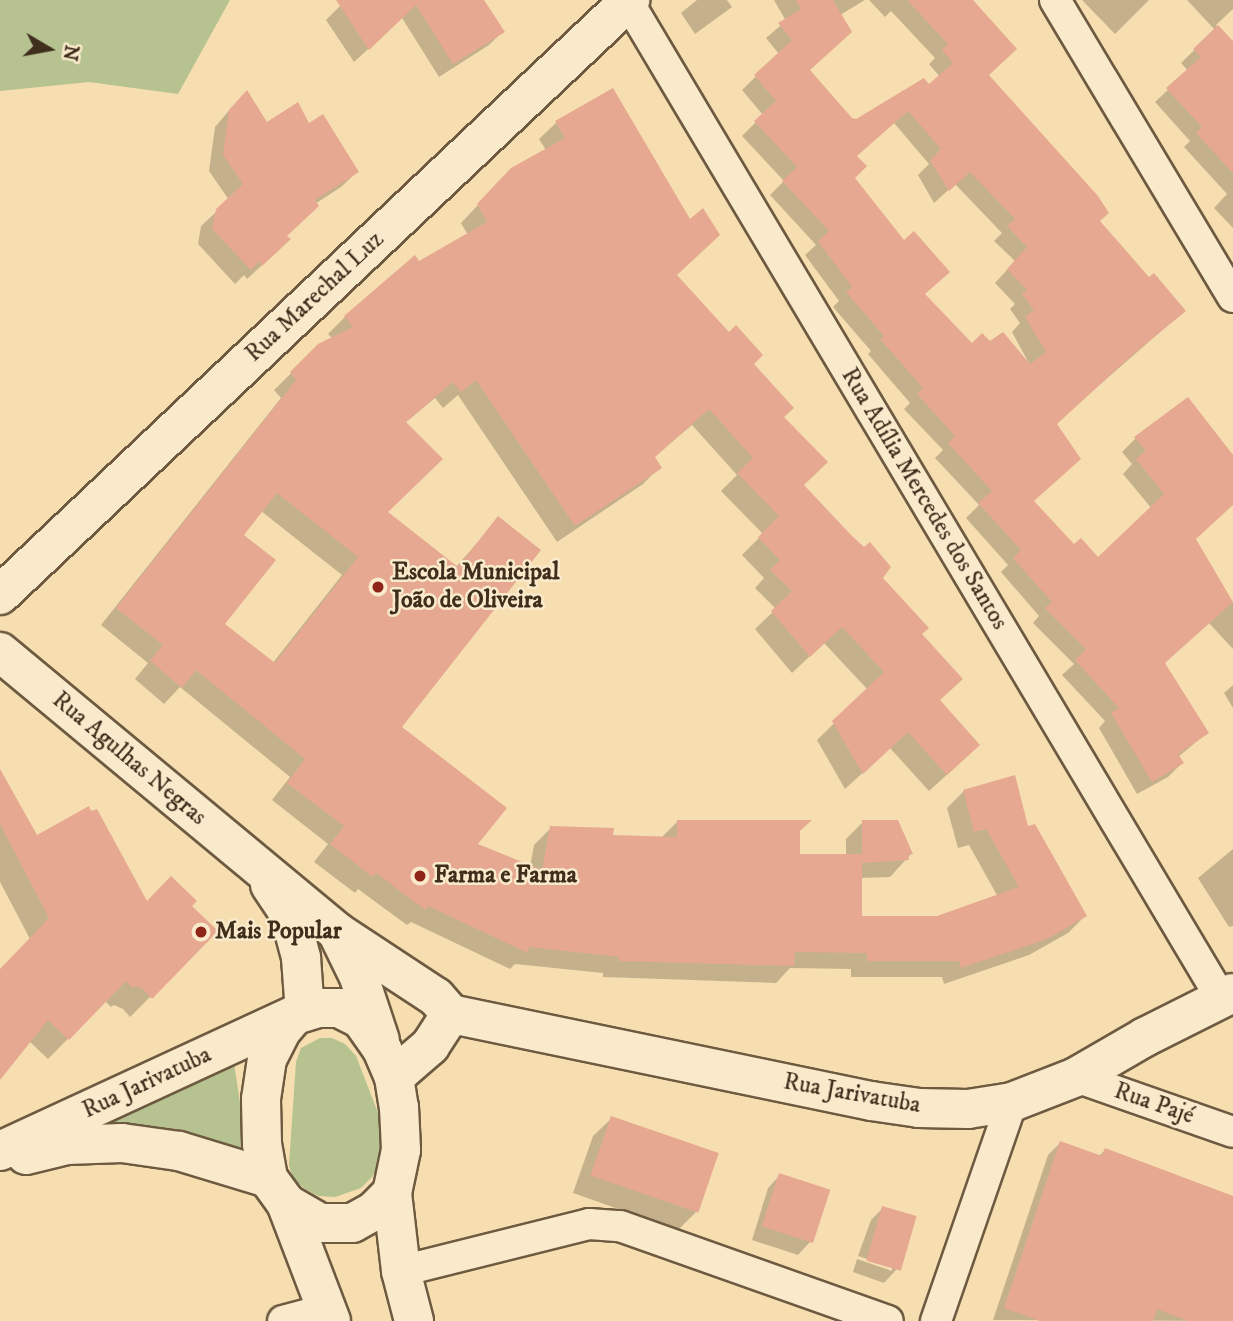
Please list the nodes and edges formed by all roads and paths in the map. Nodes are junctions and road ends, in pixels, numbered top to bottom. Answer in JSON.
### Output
{"nodes":[{"id":1,"x":1055,"y":0,"type":"edge"},
{"id":2,"x":628,"y":1,"type":"edge"},
{"id":3,"x":1233,"y":297,"type":"edge"},
{"id":4,"x":0,"y":595,"type":"edge"},
{"id":5,"x":0,"y":652,"type":"edge"},
{"id":6,"x":257,"y":866,"type":"junction"},
{"id":7,"x":337,"y":932,"type":"junction"},
{"id":8,"x":421,"y":986,"type":"junction"},
{"id":9,"x":1227,"y":996,"type":"edge"},
{"id":10,"x":326,"y":1009,"type":"junction"},
{"id":11,"x":451,"y":1014,"type":"junction"},
{"id":12,"x":388,"y":1063,"type":"junction"},
{"id":13,"x":1076,"y":1077,"type":"junction"},
{"id":14,"x":1012,"y":1102,"type":"junction"},
{"id":15,"x":1233,"y":1132,"type":"edge"},
{"id":16,"x":0,"y":1151,"type":"edge"},
{"id":17,"x":0,"y":1162,"type":"edge"},
{"id":18,"x":277,"y":1190,"type":"junction"},
{"id":19,"x":392,"y":1193,"type":"junction"},
{"id":20,"x":401,"y":1271,"type":"junction"},
{"id":21,"x":330,"y":1315,"type":"edge"},
{"id":22,"x":283,"y":1321,"type":"edge"},
{"id":23,"x":415,"y":1321,"type":"edge"},
{"id":24,"x":888,"y":1321,"type":"edge"},
{"id":25,"x":936,"y":1321,"type":"edge"}],
"edges":[{"from":1,"to":3,"type":"street"},
{"from":2,"to":4,"type":"main road","name":"Rua Marechal Luz"},
{"from":2,"to":9,"type":"street","name":"Rua Adília Mercedes dos Santos"},
{"from":5,"to":6,"type":"main road","name":"Rua Agulhas Negras"},
{"from":6,"to":7,"type":"main road","name":"Rua Agulhas Negras"},
{"from":6,"to":10,"type":"main road","name":"Rua Agulhas Negras"},
{"from":7,"to":8,"type":"main road","name":"Rua Agulhas Negras"},
{"from":7,"to":10,"type":"main road","name":"Rua Agulhas Negras"},
{"from":8,"to":10,"type":"main road","name":"Rua Jarivatuba"},
{"from":8,"to":11,"type":"main road"},
{"from":9,"to":13,"type":"main road","name":"Rua Jarivatuba"},
{"from":10,"to":12,"type":"main road","name":"Rua Agulhas Negras"},
{"from":10,"to":16,"type":"main road","name":"Rua Jarivatuba"},
{"from":10,"to":18,"type":"main road"},
{"from":11,"to":12,"type":"main road"},
{"from":11,"to":14,"type":"main road","name":"Rua Jarivatuba"},
{"from":12,"to":19,"type":"main road"},
{"from":13,"to":14,"type":"main road","name":"Rua Jarivatuba"},
{"from":13,"to":15,"type":"street","name":"Rua Pajé"},
{"from":14,"to":25,"type":"street"},
{"from":17,"to":18,"type":"main road","name":"Rua Jarivatuba"},
{"from":18,"to":19,"type":"main road"},
{"from":18,"to":21,"type":"main road"},
{"from":19,"to":20,"type":"main road"},
{"from":20,"to":23,"type":"main road"},
{"from":20,"to":24,"type":"street"},
{"from":21,"to":22,"type":"street"}]}
